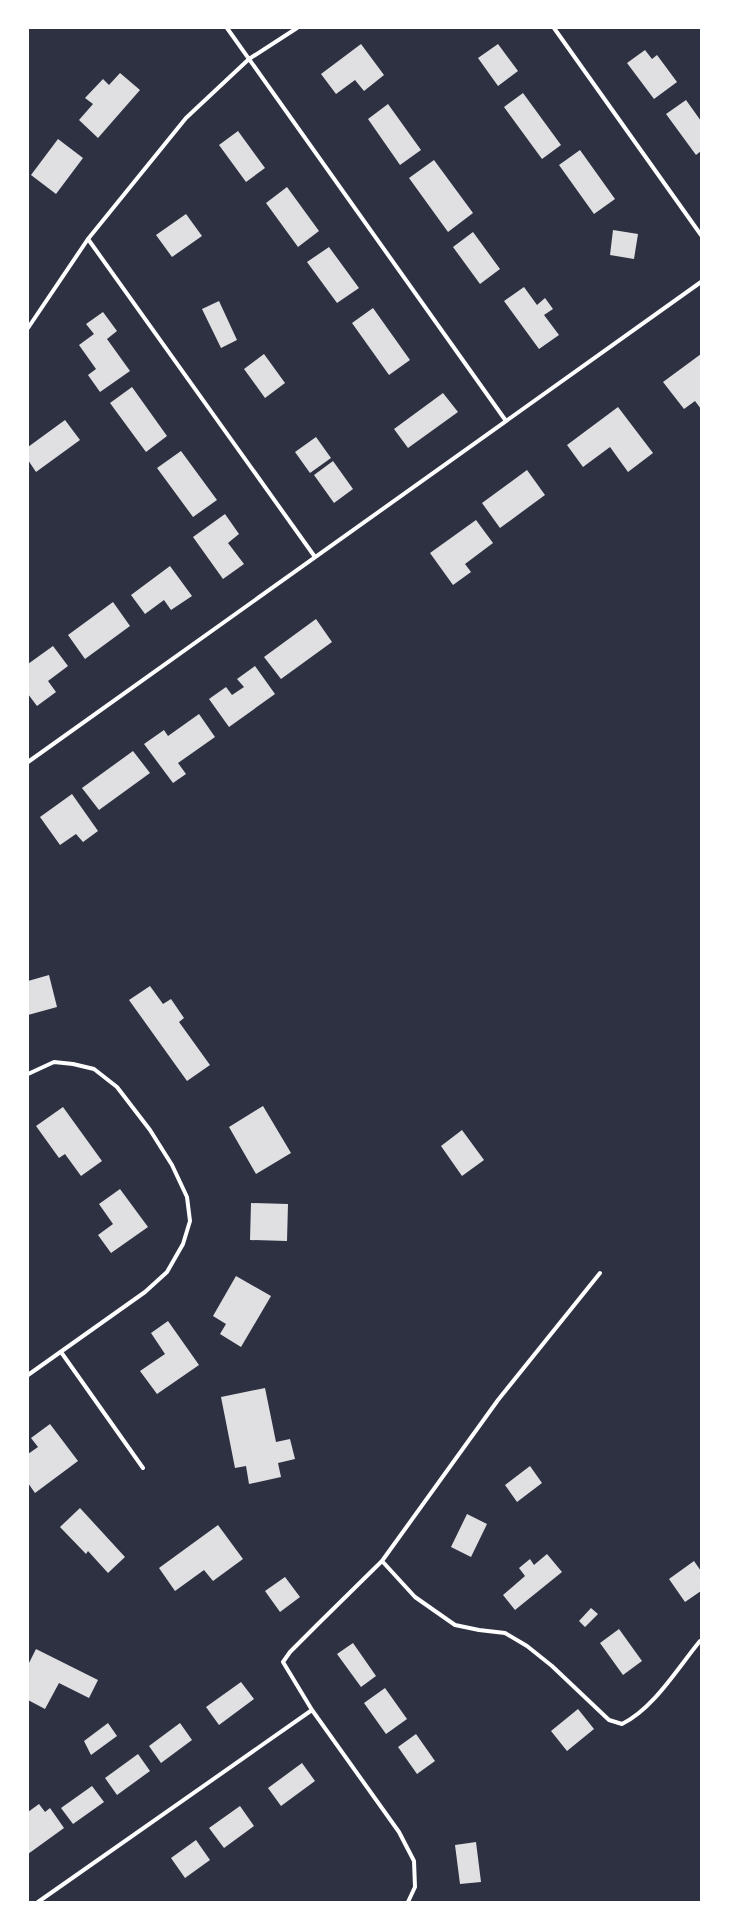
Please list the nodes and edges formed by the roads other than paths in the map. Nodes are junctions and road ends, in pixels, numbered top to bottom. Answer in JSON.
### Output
{"nodes":[{"id":1,"x":227,"y":28,"type":"edge"},
{"id":2,"x":297,"y":28,"type":"edge"},
{"id":3,"x":554,"y":28,"type":"edge"},
{"id":4,"x":249,"y":59,"type":"junction"},
{"id":5,"x":701,"y":235,"type":"edge"},
{"id":6,"x":88,"y":239,"type":"junction"},
{"id":7,"x":701,"y":282,"type":"edge"},
{"id":8,"x":28,"y":328,"type":"edge"},
{"id":9,"x":506,"y":421,"type":"junction"},
{"id":10,"x":315,"y":557,"type":"junction"},
{"id":11,"x":28,"y":762,"type":"edge"},
{"id":12,"x":28,"y":1074,"type":"edge"},
{"id":13,"x":600,"y":1273,"type":"dead end"},
{"id":14,"x":61,"y":1352,"type":"junction"},
{"id":15,"x":28,"y":1375,"type":"edge"},
{"id":16,"x":143,"y":1468,"type":"dead end"},
{"id":17,"x":382,"y":1561,"type":"junction"},
{"id":18,"x":700,"y":1641,"type":"dead end"},
{"id":19,"x":312,"y":1710,"type":"junction"},
{"id":20,"x":38,"y":1902,"type":"edge"},
{"id":21,"x":408,"y":1902,"type":"edge"}],
"edges":[{"from":1,"to":4,"type":"street"},
{"from":2,"to":4,"type":"street"},
{"from":3,"to":5,"type":"street"},
{"from":4,"to":6,"type":"street"},
{"from":4,"to":9,"type":"street"},
{"from":6,"to":8,"type":"street"},
{"from":6,"to":10,"type":"street"},
{"from":7,"to":9,"type":"street"},
{"from":9,"to":10,"type":"street"},
{"from":10,"to":11,"type":"street"},
{"from":12,"to":14,"type":"street"},
{"from":13,"to":17,"type":"street"},
{"from":14,"to":15,"type":"street"},
{"from":14,"to":16,"type":"street"},
{"from":17,"to":18,"type":"street"},
{"from":17,"to":19,"type":"street"},
{"from":19,"to":20,"type":"street"},
{"from":19,"to":21,"type":"street"}]}
